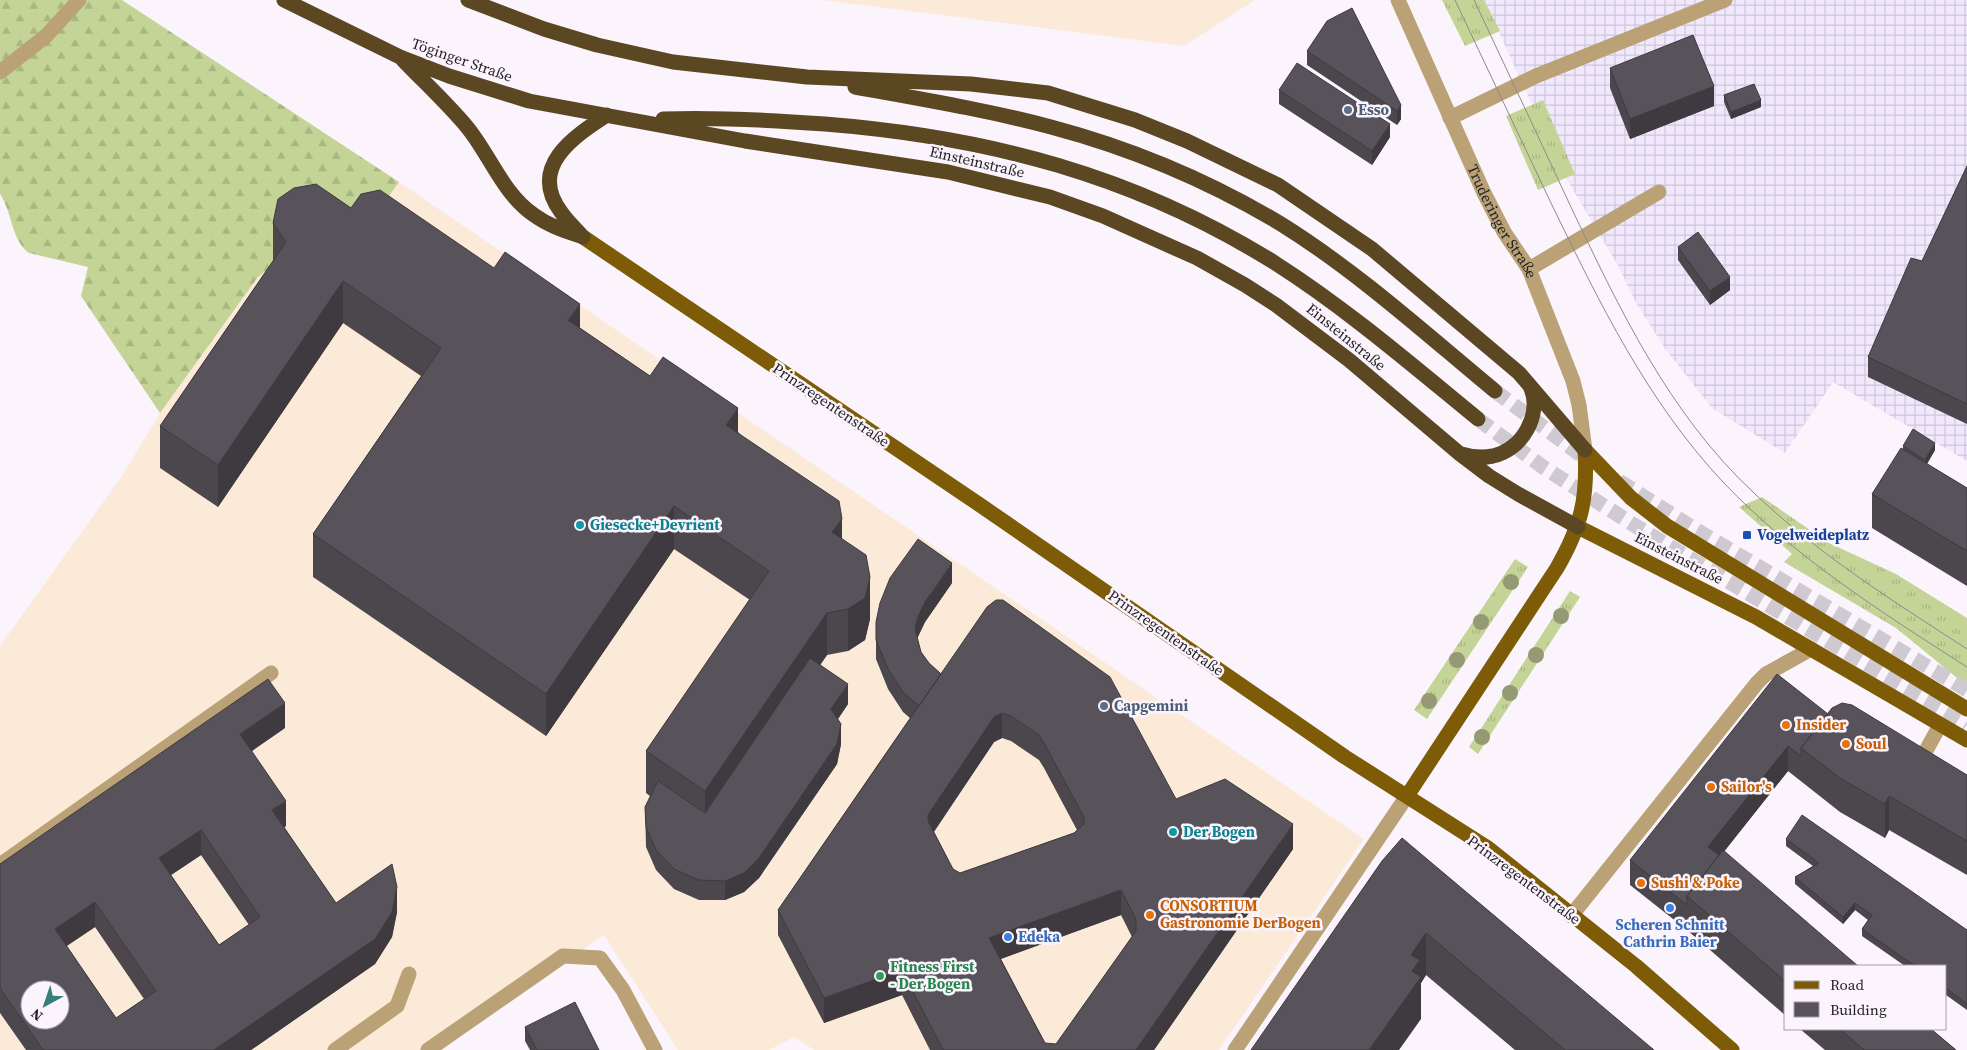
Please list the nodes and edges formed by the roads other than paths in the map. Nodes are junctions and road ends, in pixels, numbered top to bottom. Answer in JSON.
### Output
{"nodes":[{"id":1,"x":79,"y":0,"type":"edge"},
{"id":2,"x":284,"y":0,"type":"edge"},
{"id":3,"x":468,"y":0,"type":"edge"},
{"id":4,"x":1398,"y":0,"type":"edge"},
{"id":5,"x":1725,"y":0,"type":"edge"},
{"id":6,"x":400,"y":57,"type":"junction"},
{"id":7,"x":0,"y":72,"type":"edge"},
{"id":8,"x":807,"y":77,"type":"junction"},
{"id":9,"x":607,"y":115,"type":"junction"},
{"id":10,"x":1450,"y":118,"type":"junction"},
{"id":11,"x":639,"y":120,"type":"junction"},
{"id":12,"x":1659,"y":192,"type":"dead end"},
{"id":13,"x":583,"y":237,"type":"junction"},
{"id":14,"x":1529,"y":269,"type":"junction"},
{"id":15,"x":1528,"y":381,"type":"junction"},
{"id":16,"x":1495,"y":391,"type":"tunnel mouth"},
{"id":17,"x":1478,"y":419,"type":"tunnel mouth"},
{"id":18,"x":1585,"y":450,"type":"junction"},
{"id":19,"x":1460,"y":454,"type":"junction"},
{"id":20,"x":1578,"y":527,"type":"junction"},
{"id":21,"x":1811,"y":649,"type":"junction"},
{"id":22,"x":271,"y":673,"type":"dead end"},
{"id":23,"x":1967,"y":709,"type":"edge"},
{"id":24,"x":1940,"y":724,"type":"junction"},
{"id":25,"x":1967,"y":740,"type":"edge"},
{"id":26,"x":1914,"y":772,"type":"edge"},
{"id":27,"x":1407,"y":796,"type":"junction"},
{"id":28,"x":0,"y":865,"type":"edge"},
{"id":29,"x":1571,"y":916,"type":"junction"},
{"id":30,"x":409,"y":974,"type":"dead end"},
{"id":31,"x":335,"y":1050,"type":"edge"},
{"id":32,"x":428,"y":1050,"type":"edge"},
{"id":33,"x":655,"y":1050,"type":"edge"},
{"id":34,"x":1235,"y":1050,"type":"edge"},
{"id":35,"x":1732,"y":1050,"type":"edge"}],
"edges":[{"from":1,"to":7,"type":"street"},
{"from":2,"to":6,"type":"highway","name":"Töginger Straße"},
{"from":3,"to":8,"type":"highway"},
{"from":4,"to":10,"type":"street","name":"Truderinger Straße"},
{"from":5,"to":10,"type":"street"},
{"from":6,"to":9,"type":"highway","name":"Töginger Straße"},
{"from":6,"to":13,"type":"highway"},
{"from":8,"to":15,"type":"highway","name":"Einsteinstraße"},
{"from":8,"to":16,"type":"highway"},
{"from":9,"to":11,"type":"highway","name":"Töginger Straße"},
{"from":9,"to":13,"type":"highway"},
{"from":10,"to":14,"type":"street","name":"Truderinger Straße"},
{"from":11,"to":17,"type":"highway"},
{"from":11,"to":19,"type":"highway","name":"Einsteinstraße"},
{"from":12,"to":14,"type":"street"},
{"from":13,"to":27,"type":"main road","name":"Prinzregentenstraße"},
{"from":14,"to":18,"type":"street","name":"Truderinger Straße"},
{"from":15,"to":18,"type":"highway","name":"Einsteinstraße"},
{"from":15,"to":19,"type":"highway"},
{"from":18,"to":20,"type":"main road"},
{"from":18,"to":23,"type":"main road","name":"Einsteinstraße"},
{"from":19,"to":20,"type":"highway","name":"Einsteinstraße"},
{"from":20,"to":21,"type":"main road","name":"Einsteinstraße"},
{"from":20,"to":27,"type":"main road"},
{"from":21,"to":24,"type":"main road","name":"Einsteinstraße"},
{"from":21,"to":29,"type":"street"},
{"from":22,"to":28,"type":"street"},
{"from":24,"to":25,"type":"main road","name":"Einsteinstraße"},
{"from":24,"to":26,"type":"street"},
{"from":27,"to":29,"type":"main road","name":"Prinzregentenstraße"},
{"from":27,"to":34,"type":"street"},
{"from":29,"to":35,"type":"main road","name":"Prinzregentenstraße"},
{"from":30,"to":31,"type":"street"},
{"from":32,"to":33,"type":"street"}]}
